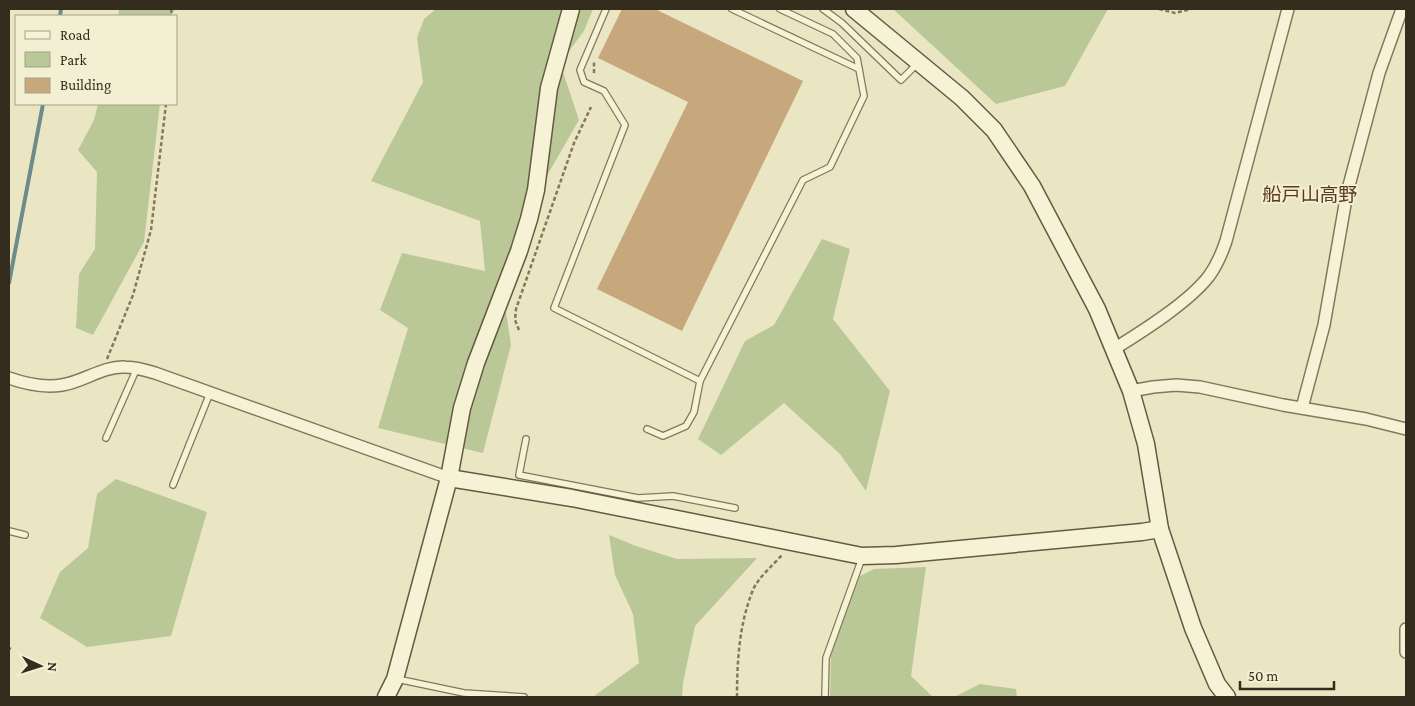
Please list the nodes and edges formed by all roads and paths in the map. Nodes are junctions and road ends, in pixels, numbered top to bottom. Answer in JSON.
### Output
{"nodes":[{"id":1,"x":571,"y":9,"type":"edge"},
{"id":2,"x":606,"y":9,"type":"edge"},
{"id":3,"x":732,"y":9,"type":"edge"},
{"id":4,"x":780,"y":9,"type":"edge"},
{"id":5,"x":823,"y":9,"type":"edge"},
{"id":6,"x":854,"y":9,"type":"edge"},
{"id":7,"x":1160,"y":9,"type":"edge"},
{"id":8,"x":1191,"y":9,"type":"edge"},
{"id":9,"x":1288,"y":9,"type":"edge"},
{"id":10,"x":1402,"y":9,"type":"edge"},
{"id":11,"x":919,"y":63,"type":"junction"},
{"id":12,"x":859,"y":69,"type":"junction"},
{"id":13,"x":166,"y":105,"type":"edge"},
{"id":14,"x":591,"y":107,"type":"dead end"},
{"id":15,"x":519,"y":330,"type":"dead end"},
{"id":16,"x":1114,"y":349,"type":"junction"},
{"id":17,"x":137,"y":368,"type":"junction"},
{"id":18,"x":103,"y":371,"type":"junction"},
{"id":19,"x":9,"y":378,"type":"edge"},
{"id":20,"x":700,"y":381,"type":"junction"},
{"id":21,"x":1131,"y":391,"type":"junction"},
{"id":22,"x":210,"y":393,"type":"junction"},
{"id":23,"x":1302,"y":408,"type":"junction"},
{"id":24,"x":647,"y":429,"type":"dead end"},
{"id":25,"x":1406,"y":429,"type":"edge"},
{"id":26,"x":106,"y":438,"type":"dead end"},
{"id":27,"x":526,"y":439,"type":"dead end"},
{"id":28,"x":449,"y":478,"type":"junction"},
{"id":29,"x":172,"y":485,"type":"dead end"},
{"id":30,"x":735,"y":508,"type":"dead end"},
{"id":31,"x":1160,"y":528,"type":"junction"},
{"id":32,"x":9,"y":531,"type":"edge"},
{"id":33,"x":25,"y":535,"type":"dead end"},
{"id":34,"x":793,"y":542,"type":"junction"},
{"id":35,"x":862,"y":556,"type":"junction"},
{"id":36,"x":1406,"y":629,"type":"edge"},
{"id":37,"x":1406,"y":652,"type":"edge"},
{"id":38,"x":395,"y":679,"type":"junction"},
{"id":39,"x":386,"y":697,"type":"edge"},
{"id":40,"x":524,"y":697,"type":"edge"},
{"id":41,"x":736,"y":697,"type":"edge"},
{"id":42,"x":825,"y":697,"type":"edge"},
{"id":43,"x":1227,"y":697,"type":"edge"}],
"edges":[{"from":1,"to":28,"type":"street"},
{"from":2,"to":20,"type":"lane"},
{"from":3,"to":12,"type":"lane"},
{"from":4,"to":12,"type":"lane"},
{"from":5,"to":11,"type":"lane"},
{"from":6,"to":11,"type":"street"},
{"from":7,"to":8,"type":"path"},
{"from":9,"to":16,"type":"street"},
{"from":10,"to":23,"type":"street"},
{"from":11,"to":16,"type":"street"},
{"from":12,"to":20,"type":"lane"},
{"from":13,"to":18,"type":"path"},
{"from":14,"to":15,"type":"path"},
{"from":16,"to":21,"type":"street"},
{"from":17,"to":18,"type":"street"},
{"from":17,"to":22,"type":"street"},
{"from":17,"to":26,"type":"lane"},
{"from":18,"to":19,"type":"street"},
{"from":20,"to":24,"type":"lane"},
{"from":21,"to":23,"type":"street"},
{"from":21,"to":31,"type":"street"},
{"from":22,"to":28,"type":"street"},
{"from":22,"to":29,"type":"lane"},
{"from":23,"to":25,"type":"street"},
{"from":27,"to":30,"type":"lane"},
{"from":28,"to":34,"type":"street"},
{"from":28,"to":38,"type":"street"},
{"from":31,"to":35,"type":"street"},
{"from":31,"to":43,"type":"street"},
{"from":32,"to":33,"type":"lane"},
{"from":34,"to":35,"type":"street"},
{"from":34,"to":41,"type":"path"},
{"from":35,"to":42,"type":"lane"},
{"from":36,"to":37,"type":"street"},
{"from":38,"to":39,"type":"street"},
{"from":38,"to":40,"type":"lane"}]}
